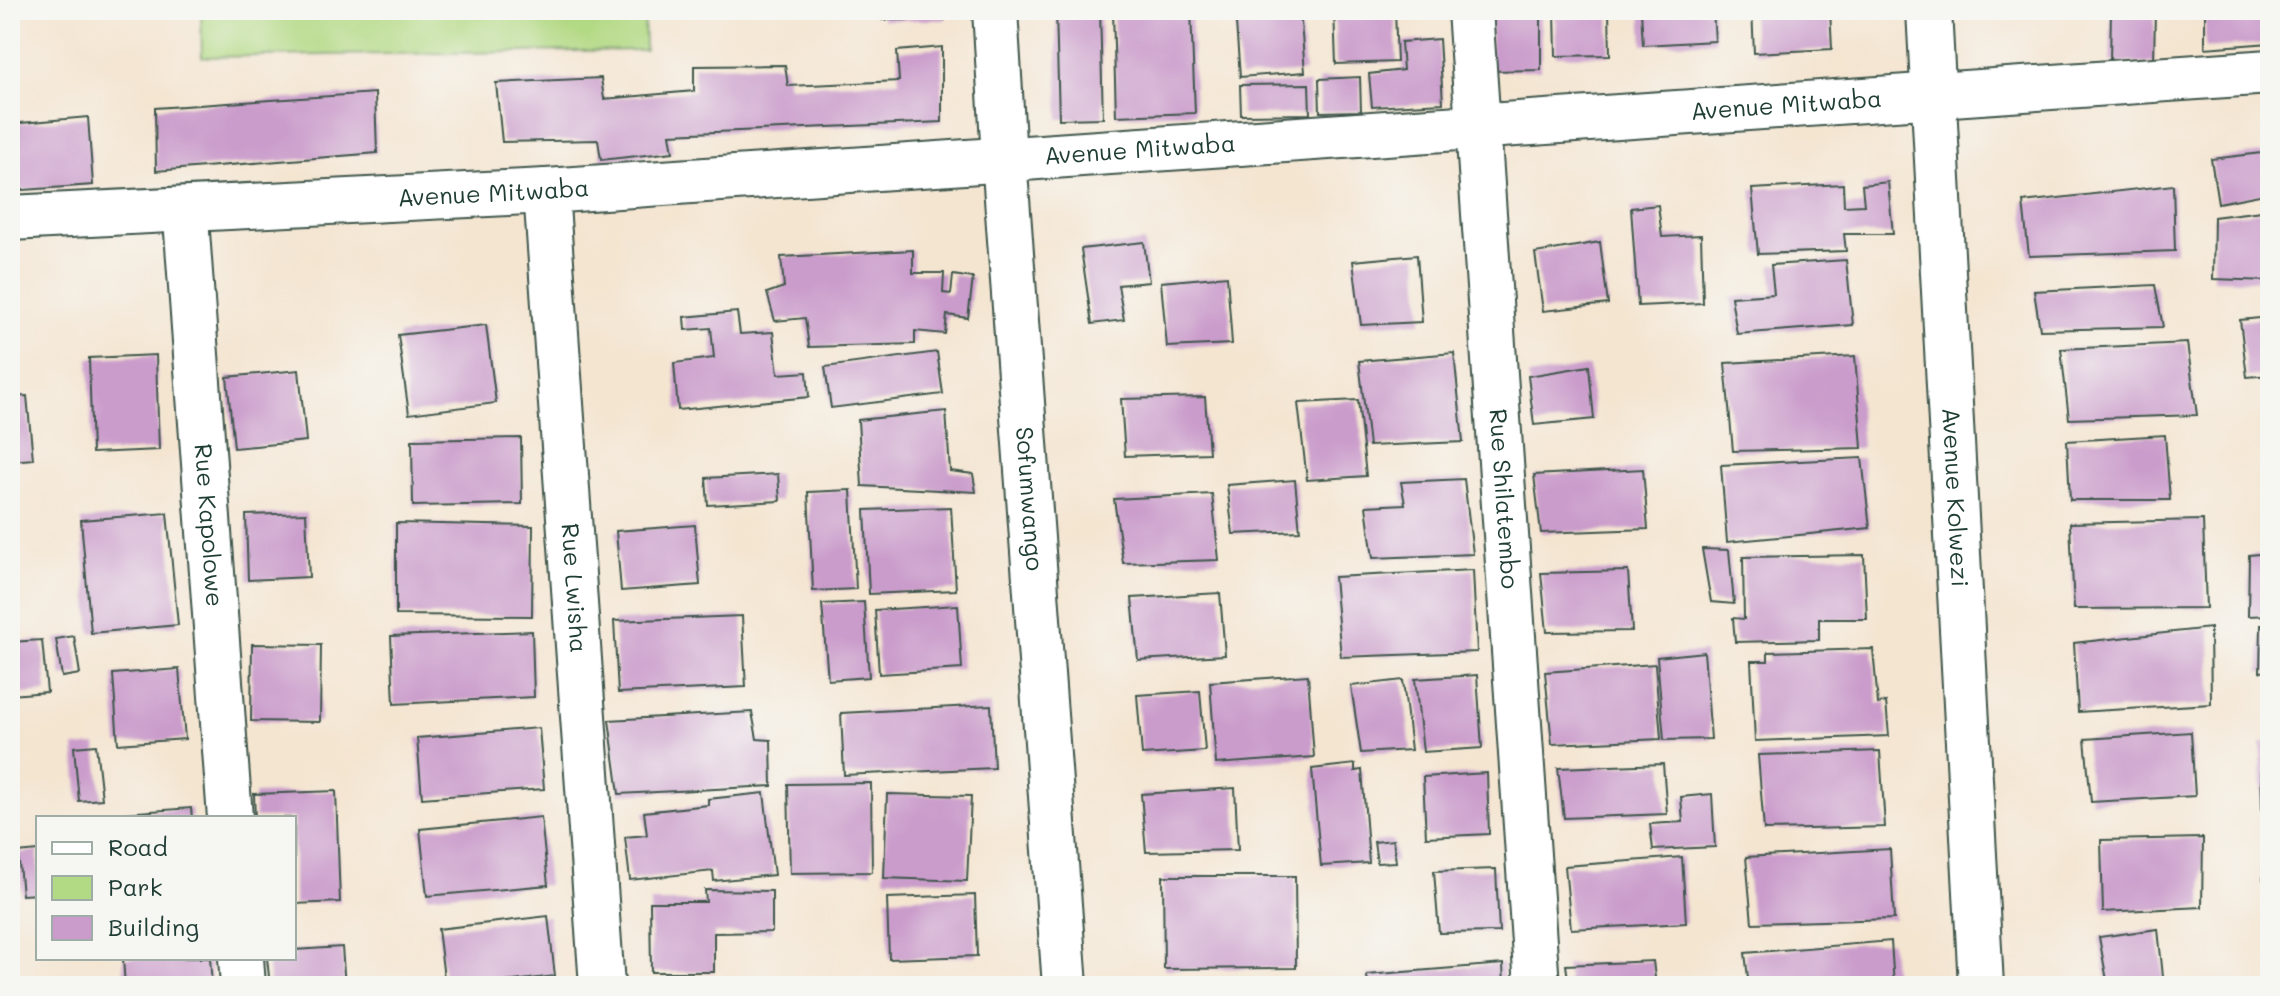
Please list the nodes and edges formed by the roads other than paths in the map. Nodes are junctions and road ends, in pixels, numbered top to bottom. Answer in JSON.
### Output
{"nodes":[{"id":1,"x":995,"y":10,"type":"edge"},
{"id":2,"x":1470,"y":10,"type":"edge"},
{"id":3,"x":1929,"y":10,"type":"edge"},
{"id":4,"x":2270,"y":72,"type":"edge"},
{"id":5,"x":1934,"y":95,"type":"junction"},
{"id":6,"x":1479,"y":128,"type":"junction"},
{"id":7,"x":1004,"y":158,"type":"junction"},
{"id":8,"x":546,"y":191,"type":"junction"},
{"id":9,"x":10,"y":218,"type":"edge"},
{"id":10,"x":187,"y":232,"type":"dead end"},
{"id":11,"x":230,"y":816,"type":"edge"},
{"id":12,"x":241,"y":960,"type":"edge"},
{"id":13,"x":243,"y":986,"type":"edge"},
{"id":14,"x":602,"y":986,"type":"edge"},
{"id":15,"x":1065,"y":986,"type":"edge"},
{"id":16,"x":1537,"y":986,"type":"edge"},
{"id":17,"x":1981,"y":986,"type":"edge"}],
"edges":[{"from":1,"to":7,"type":"street","name":"Sofumwango"},
{"from":2,"to":6,"type":"street","name":"Rue Shilatembo"},
{"from":3,"to":5,"type":"street","name":"Avenue Kolwezi"},
{"from":4,"to":5,"type":"street","name":"Avenue Mitwaba"},
{"from":5,"to":6,"type":"street","name":"Avenue Mitwaba"},
{"from":5,"to":17,"type":"street","name":"Avenue Kolwezi"},
{"from":6,"to":7,"type":"street","name":"Avenue Mitwaba"},
{"from":6,"to":16,"type":"street","name":"Rue Shilatembo"},
{"from":7,"to":8,"type":"street","name":"Avenue Mitwaba"},
{"from":7,"to":15,"type":"street","name":"Sofumwango"},
{"from":8,"to":9,"type":"street","name":"Avenue Mitwaba"},
{"from":8,"to":14,"type":"street","name":"Rue Lwisha"},
{"from":10,"to":11,"type":"street","name":"Rue Kapolowe"},
{"from":12,"to":13,"type":"street"}]}
